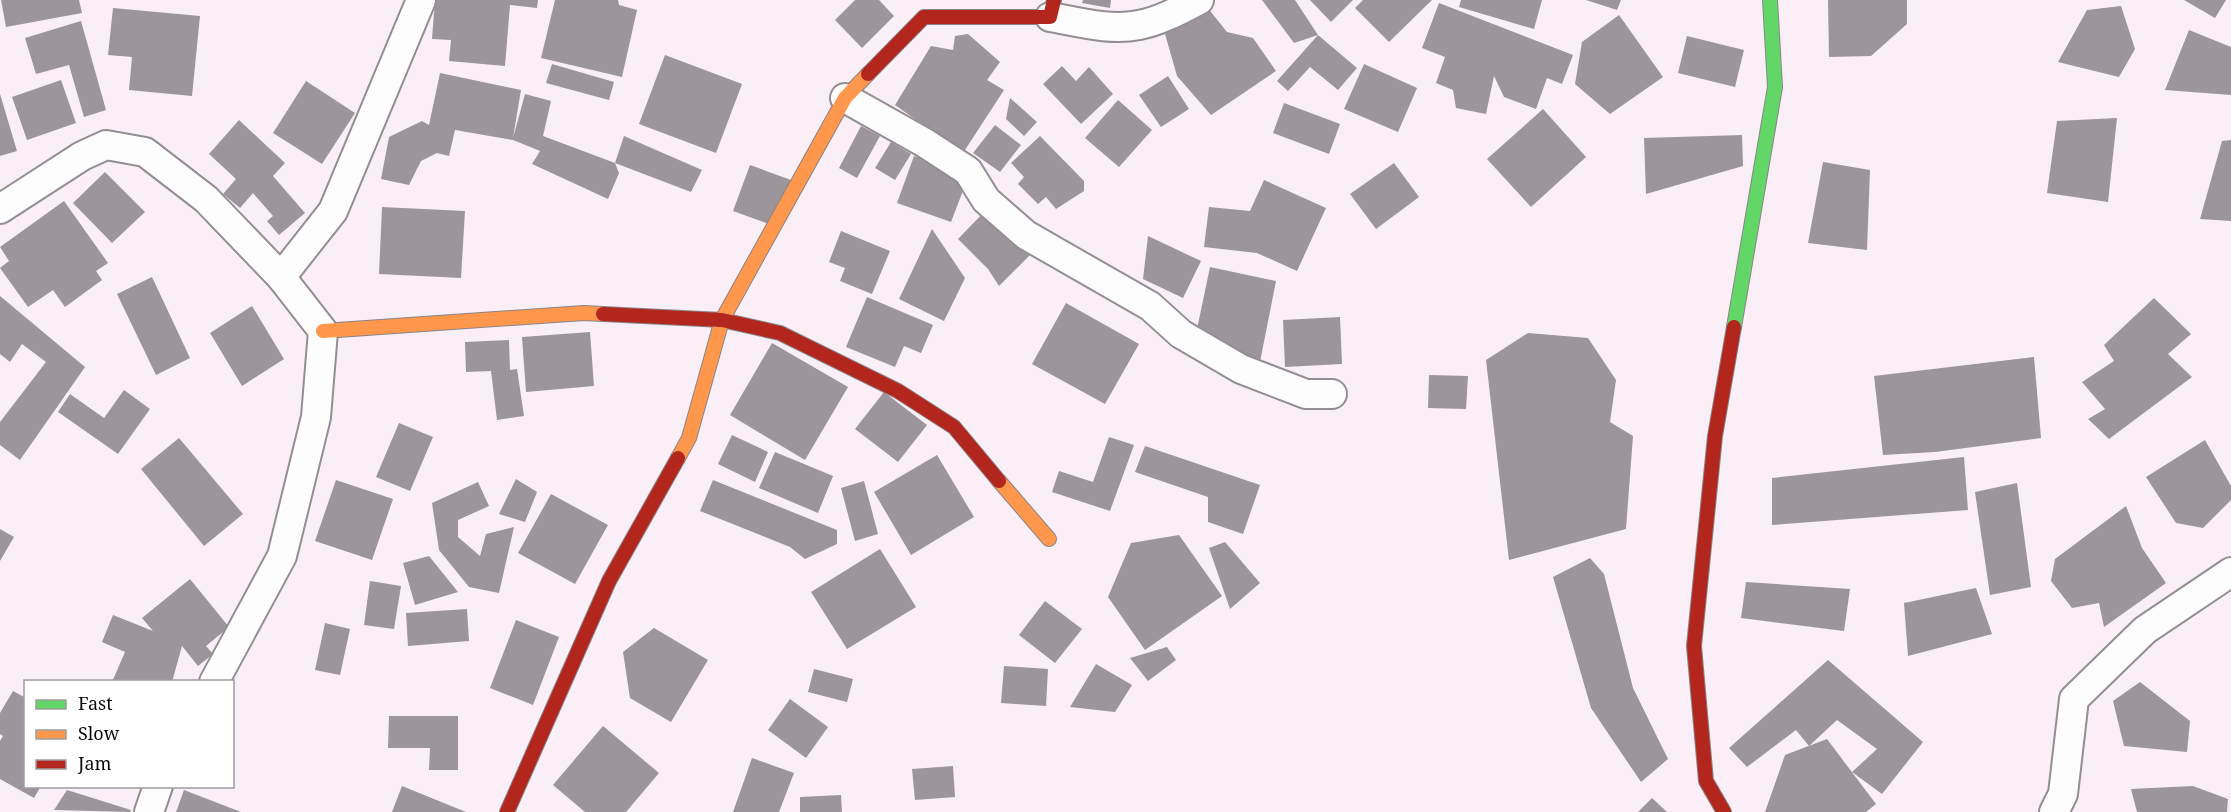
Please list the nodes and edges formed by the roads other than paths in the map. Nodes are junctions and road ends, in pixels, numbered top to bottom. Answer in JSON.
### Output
{"nodes":[{"id":1,"x":421,"y":0,"type":"edge"},
{"id":2,"x":1199,"y":0,"type":"edge"},
{"id":3,"x":1770,"y":0,"type":"edge"},
{"id":4,"x":1052,"y":9,"type":"edge"},
{"id":5,"x":845,"y":98,"type":"junction"},
{"id":6,"x":0,"y":209,"type":"edge"},
{"id":7,"x":281,"y":277,"type":"junction"},
{"id":8,"x":722,"y":320,"type":"junction"},
{"id":9,"x":323,"y":331,"type":"junction"},
{"id":10,"x":1332,"y":394,"type":"dead end"},
{"id":11,"x":1049,"y":538,"type":"dead end"},
{"id":12,"x":2231,"y":572,"type":"edge"},
{"id":13,"x":215,"y":680,"type":"edge"},
{"id":14,"x":157,"y":788,"type":"edge"},
{"id":15,"x":149,"y":812,"type":"edge"},
{"id":16,"x":507,"y":812,"type":"edge"},
{"id":17,"x":1724,"y":812,"type":"edge"},
{"id":18,"x":2054,"y":812,"type":"edge"}],
"edges":[{"from":1,"to":7,"type":"street"},
{"from":2,"to":4,"type":"street"},
{"from":3,"to":17,"type":"street"},
{"from":4,"to":5,"type":"street"},
{"from":5,"to":8,"type":"street"},
{"from":5,"to":10,"type":"street"},
{"from":6,"to":7,"type":"street"},
{"from":7,"to":9,"type":"street"},
{"from":8,"to":9,"type":"street"},
{"from":8,"to":11,"type":"street"},
{"from":8,"to":16,"type":"street"},
{"from":9,"to":13,"type":"street"},
{"from":12,"to":18,"type":"street"},
{"from":14,"to":15,"type":"street"}]}
